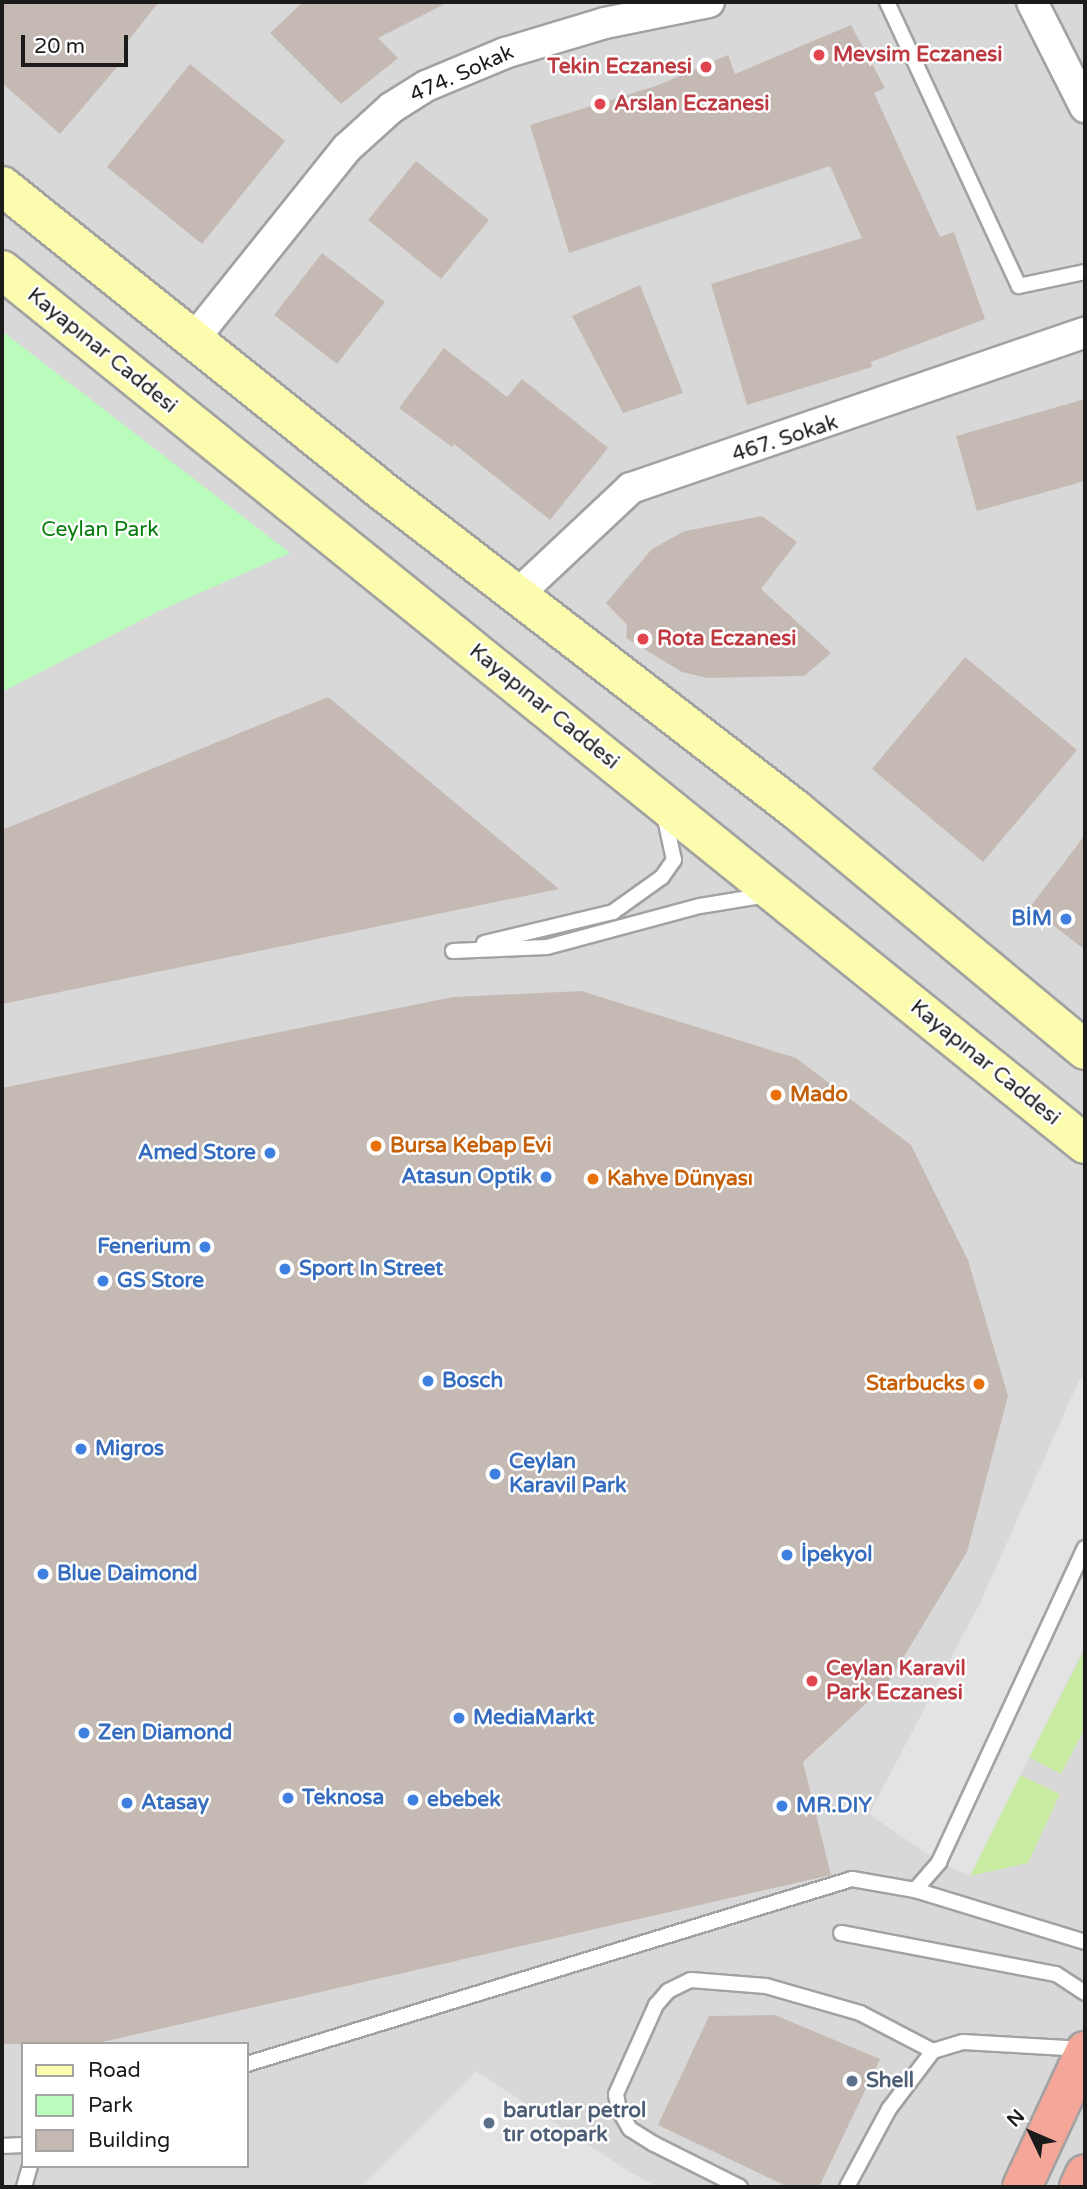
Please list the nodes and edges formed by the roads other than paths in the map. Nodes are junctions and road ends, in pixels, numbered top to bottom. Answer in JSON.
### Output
{"nodes":[{"id":1,"x":709,"y":2,"type":"edge"},
{"id":2,"x":887,"y":2,"type":"edge"},
{"id":3,"x":1032,"y":2,"type":"edge"},
{"id":4,"x":599,"y":13,"type":"edge"},
{"id":5,"x":1085,"y":107,"type":"edge"},
{"id":6,"x":2,"y":186,"type":"edge"},
{"id":7,"x":2,"y":270,"type":"edge"},
{"id":8,"x":1085,"y":272,"type":"edge"},
{"id":9,"x":1085,"y":333,"type":"edge"},
{"id":10,"x":193,"y":340,"type":"junction"},
{"id":11,"x":517,"y":595,"type":"junction"},
{"id":12,"x":657,"y":798,"type":"junction"},
{"id":13,"x":776,"y":894,"type":"junction"},
{"id":14,"x":1085,"y":1050,"type":"edge"},
{"id":15,"x":1085,"y":1144,"type":"edge"},
{"id":16,"x":1085,"y":1548,"type":"edge"},
{"id":17,"x":915,"y":1890,"type":"junction"},
{"id":18,"x":841,"y":1933,"type":"dead end"},
{"id":19,"x":1085,"y":1942,"type":"edge"},
{"id":20,"x":1085,"y":1993,"type":"edge"},
{"id":21,"x":1085,"y":2050,"type":"edge"},
{"id":22,"x":933,"y":2051,"type":"junction"},
{"id":23,"x":248,"y":2064,"type":"edge"},
{"id":24,"x":2,"y":2146,"type":"edge"},
{"id":25,"x":21,"y":2146,"type":"edge"},
{"id":26,"x":29,"y":2168,"type":"edge"},
{"id":27,"x":1085,"y":2174,"type":"edge"},
{"id":28,"x":24,"y":2187,"type":"edge"},
{"id":29,"x":740,"y":2187,"type":"edge"},
{"id":30,"x":847,"y":2187,"type":"edge"},
{"id":31,"x":1022,"y":2187,"type":"edge"},
{"id":32,"x":1079,"y":2187,"type":"edge"}],
"edges":[{"from":1,"to":4,"type":"street","name":"474. Sokak"},
{"from":2,"to":8,"type":"lane"},
{"from":3,"to":5,"type":"street"},
{"from":4,"to":10,"type":"street","name":"474. Sokak"},
{"from":6,"to":10,"type":"main road"},
{"from":7,"to":12,"type":"main road","name":"Kayapınar Caddesi"},
{"from":9,"to":11,"type":"street","name":"467. Sokak"},
{"from":10,"to":11,"type":"main road"},
{"from":11,"to":14,"type":"main road"},
{"from":12,"to":13,"type":"main road","name":"Kayapınar Caddesi"},
{"from":12,"to":13,"type":"lane"},
{"from":13,"to":15,"type":"main road","name":"Kayapınar Caddesi"},
{"from":16,"to":17,"type":"lane"},
{"from":17,"to":19,"type":"lane"},
{"from":17,"to":23,"type":"lane"},
{"from":18,"to":20,"type":"lane"},
{"from":21,"to":22,"type":"lane"},
{"from":21,"to":31,"type":"highway"},
{"from":22,"to":29,"type":"lane"},
{"from":22,"to":30,"type":"lane"},
{"from":24,"to":25,"type":"lane"},
{"from":26,"to":28,"type":"lane"},
{"from":27,"to":32,"type":"highway"}]}
